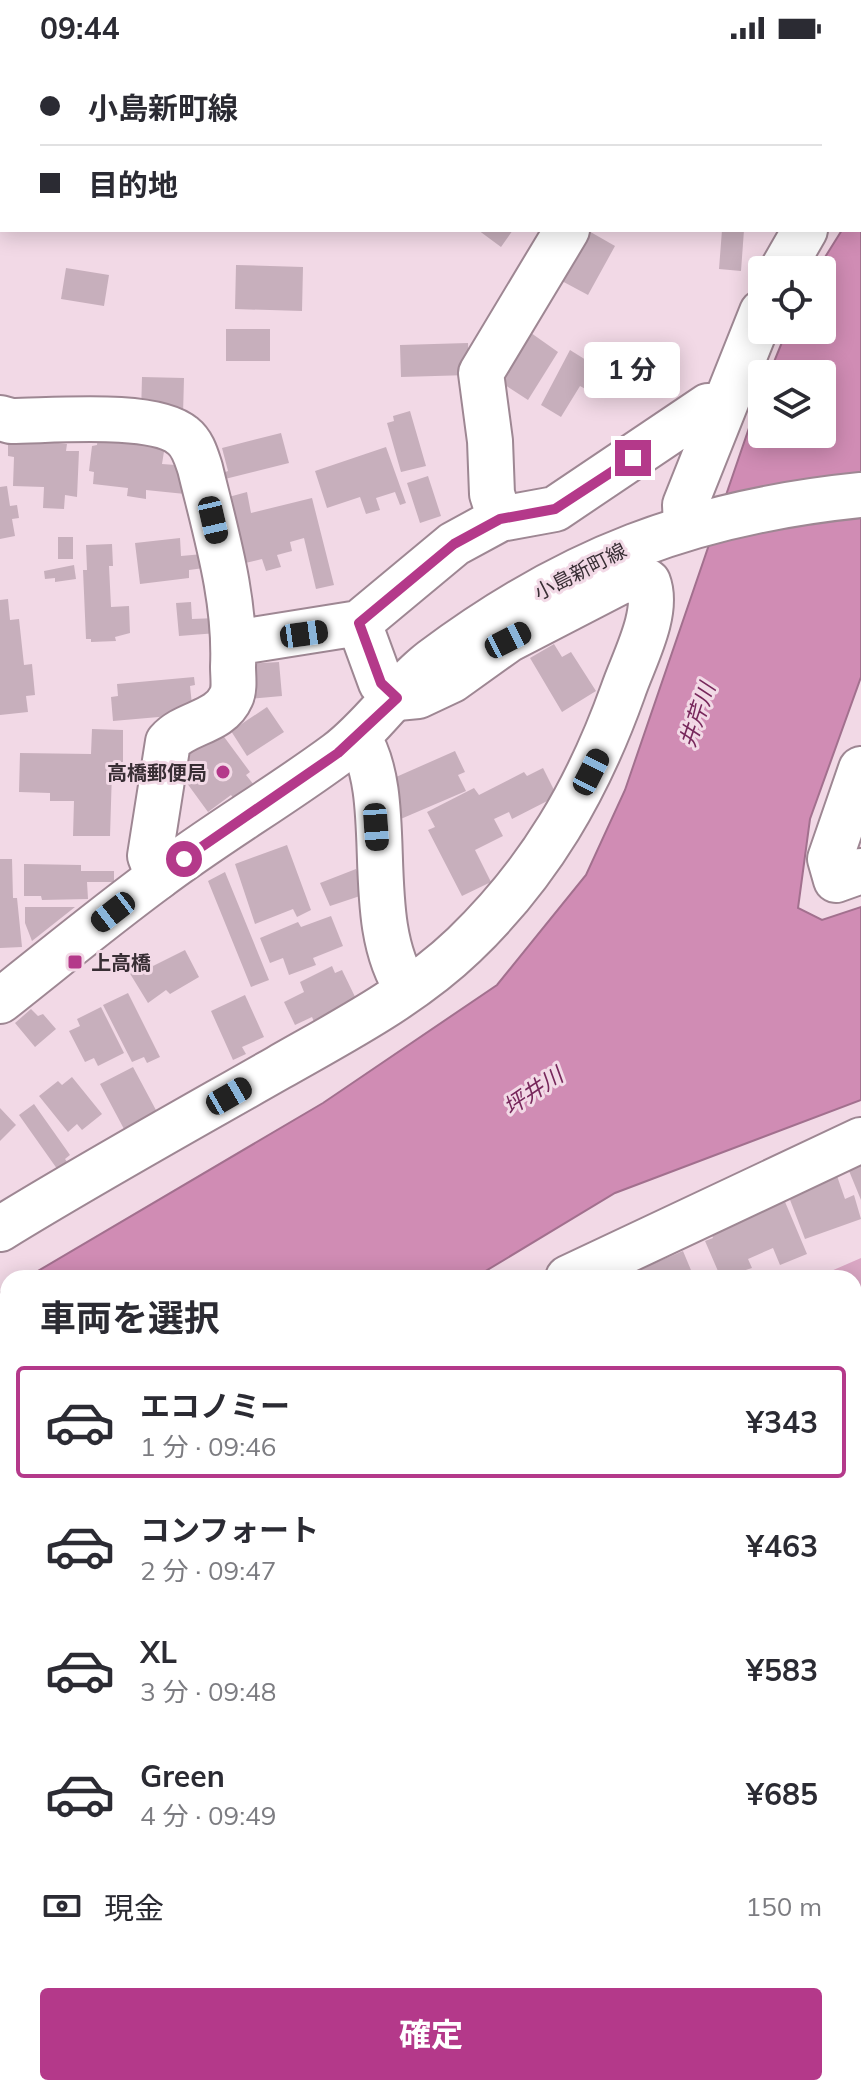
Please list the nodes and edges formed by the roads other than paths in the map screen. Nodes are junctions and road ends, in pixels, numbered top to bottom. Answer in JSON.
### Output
{"nodes":[{"id":1,"x":566,"y":232,"type":"edge"},
{"id":2,"x":804,"y":232,"type":"edge"},
{"id":3,"x":790,"y":256,"type":"edge"},
{"id":4,"x":749,"y":344,"type":"edge"},
{"id":5,"x":724,"y":406,"type":"junction"},
{"id":6,"x":0,"y":418,"type":"edge"},
{"id":7,"x":861,"y":495,"type":"edge"},
{"id":8,"x":500,"y":519,"type":"junction"},
{"id":9,"x":695,"y":524,"type":"junction"},
{"id":10,"x":359,"y":623,"type":"junction"},
{"id":11,"x":234,"y":643,"type":"junction"},
{"id":12,"x":397,"y":698,"type":"junction"},
{"id":13,"x":358,"y":737,"type":"junction"},
{"id":14,"x":861,"y":769,"type":"edge"},
{"id":15,"x":852,"y":818,"type":"edge"},
{"id":16,"x":861,"y":871,"type":"edge"},
{"id":17,"x":158,"y":877,"type":"junction"},
{"id":18,"x":408,"y":990,"type":"junction"},
{"id":19,"x":0,"y":1001,"type":"edge"},
{"id":20,"x":861,"y":1140,"type":"edge"},
{"id":21,"x":0,"y":1229,"type":"edge"},
{"id":22,"x":585,"y":1270,"type":"edge"}],
"edges":[{"from":1,"to":8,"type":"street"},
{"from":2,"to":3,"type":"street"},
{"from":4,"to":5,"type":"street"},
{"from":5,"to":8,"type":"street"},
{"from":5,"to":9,"type":"street"},
{"from":6,"to":11,"type":"street"},
{"from":7,"to":9,"type":"street","name":"小島新町線"},
{"from":8,"to":10,"type":"street"},
{"from":9,"to":12,"type":"street","name":"小島新町線"},
{"from":10,"to":11,"type":"street"},
{"from":10,"to":12,"type":"street"},
{"from":11,"to":17,"type":"street"},
{"from":12,"to":13,"type":"street","name":"小島新町線"},
{"from":12,"to":18,"type":"street"},
{"from":13,"to":17,"type":"street","name":"小島新町線"},
{"from":13,"to":18,"type":"street"},
{"from":14,"to":15,"type":"street"},
{"from":15,"to":16,"type":"street"},
{"from":17,"to":19,"type":"street","name":"小島新町線"},
{"from":18,"to":21,"type":"street"},
{"from":20,"to":22,"type":"street"}]}
